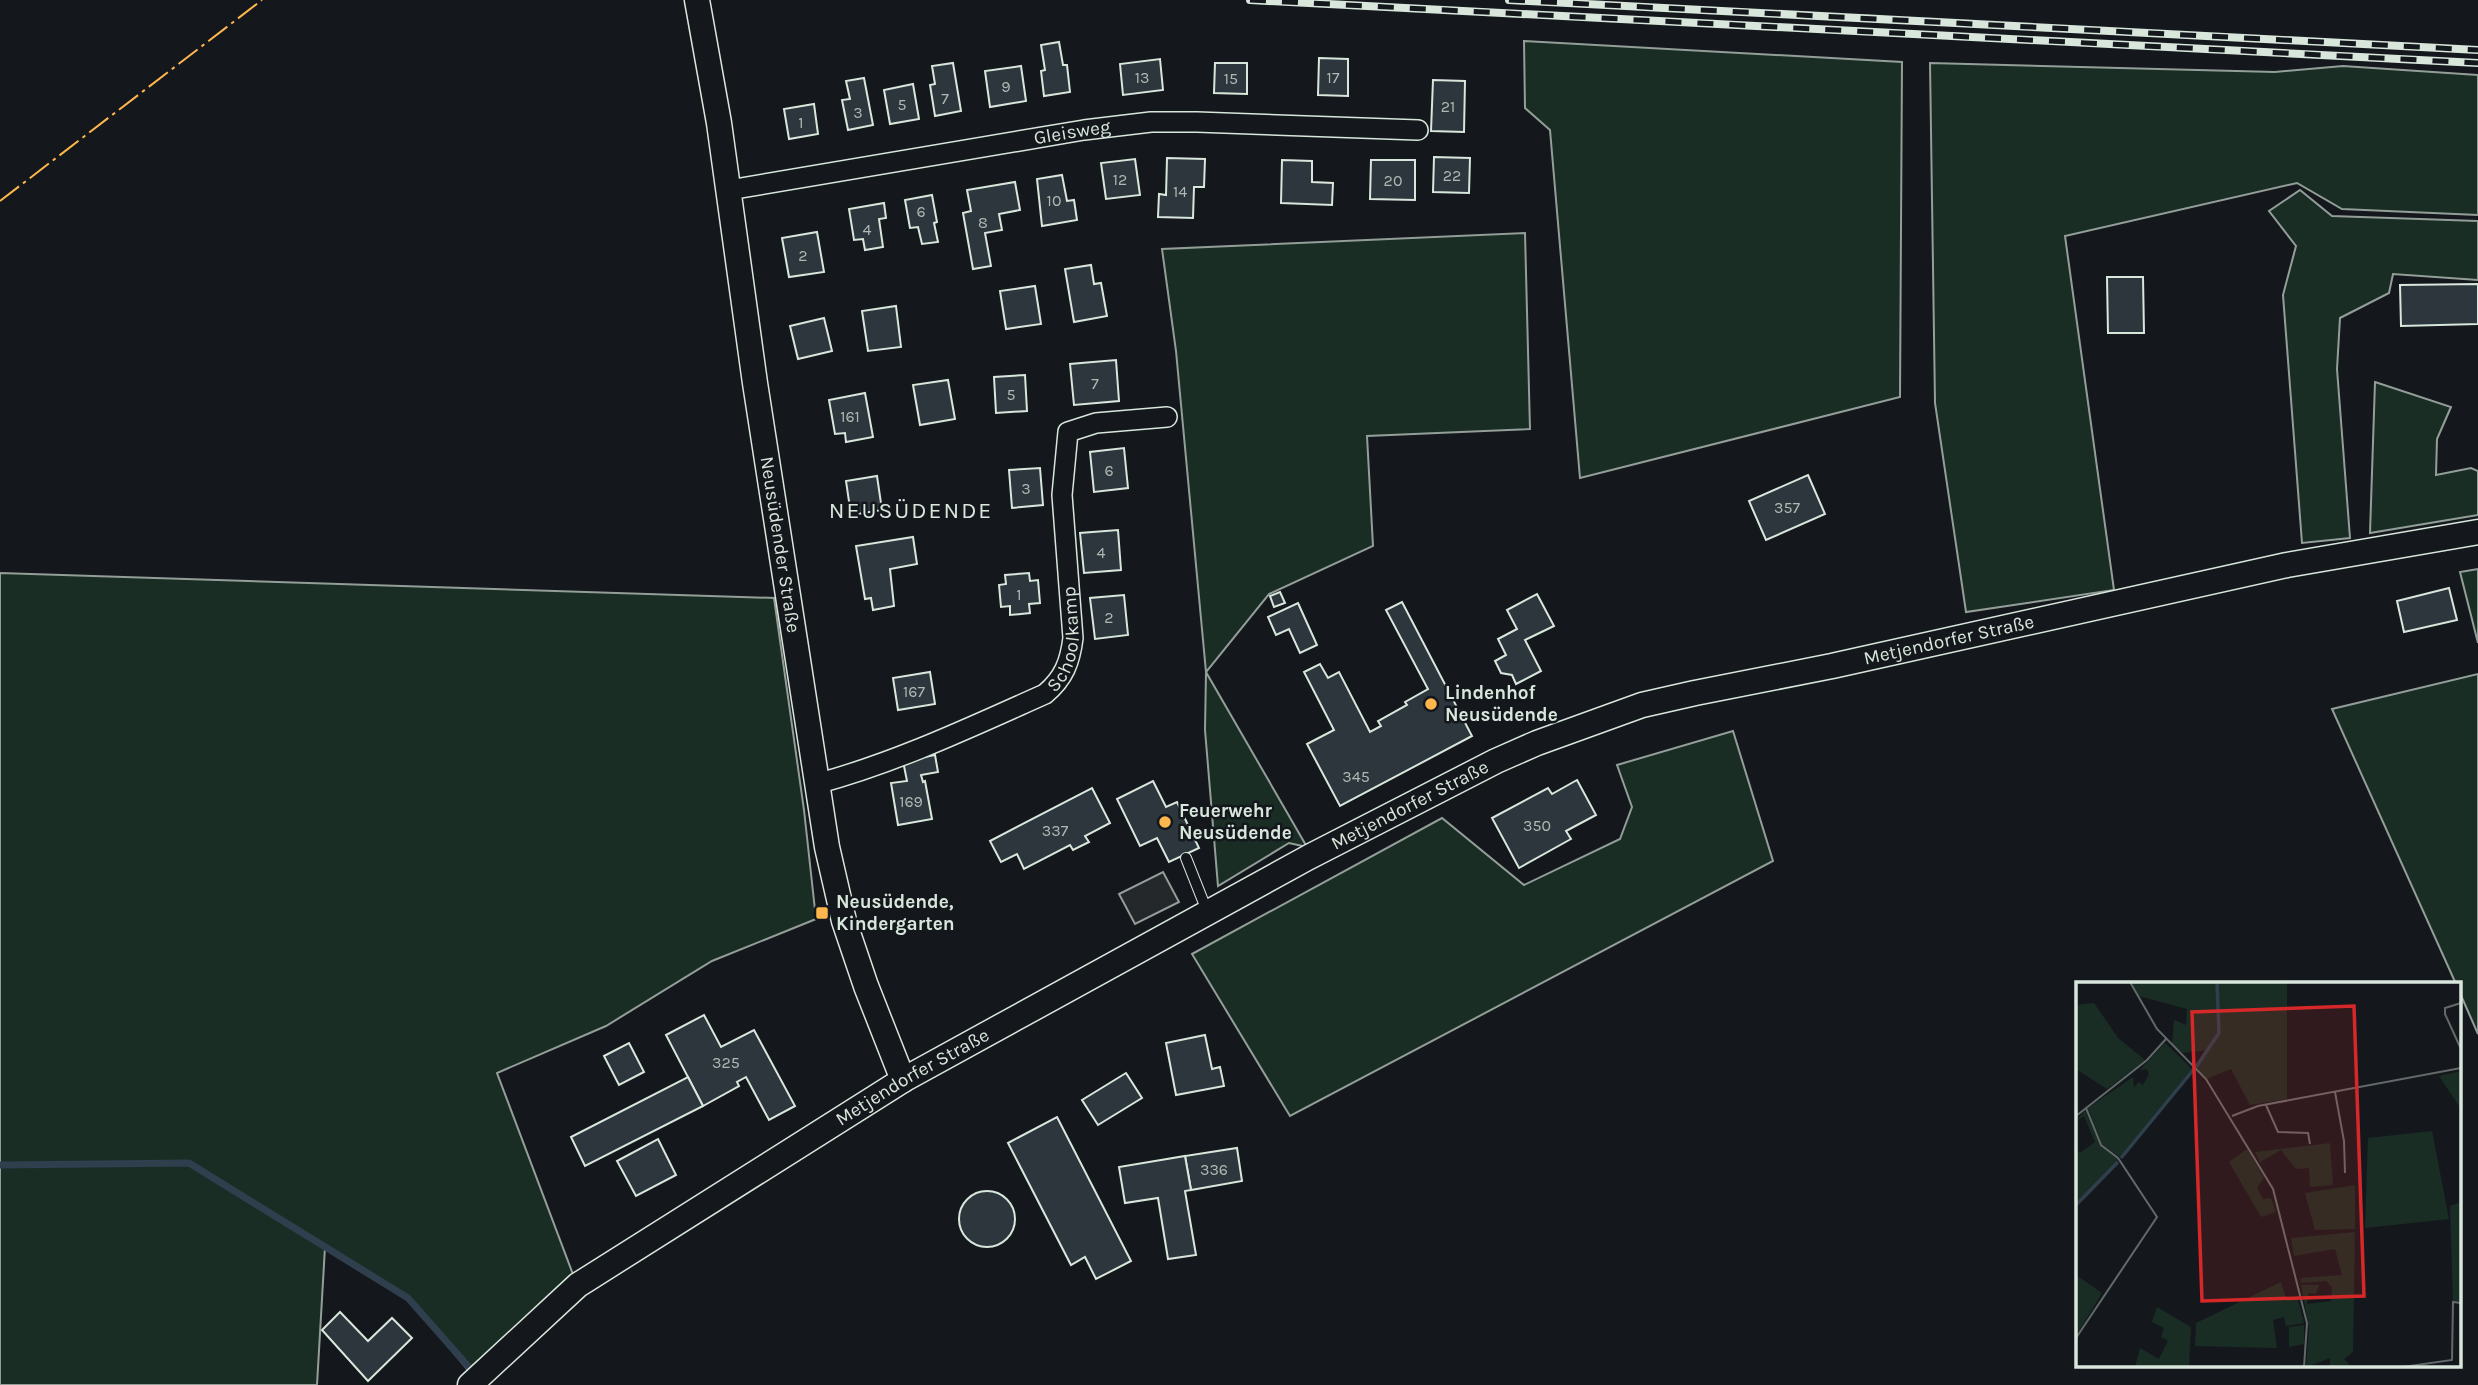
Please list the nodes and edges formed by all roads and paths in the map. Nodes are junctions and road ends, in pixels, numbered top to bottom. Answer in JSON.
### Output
{"nodes":[{"id":1,"x":697,"y":0,"type":"edge"},
{"id":2,"x":1418,"y":130,"type":"dead end"},
{"id":3,"x":729,"y":190,"type":"junction"},
{"id":4,"x":1167,"y":417,"type":"dead end"},
{"id":5,"x":2478,"y":532,"type":"edge"},
{"id":6,"x":816,"y":784,"type":"junction"},
{"id":7,"x":1186,"y":858,"type":"dead end"},
{"id":8,"x":1208,"y":912,"type":"junction"},
{"id":9,"x":903,"y":1080,"type":"junction"},
{"id":10,"x":470,"y":1385,"type":"edge"}],
"edges":[{"from":1,"to":3,"type":"street","name":"Neusüdender Straße"},
{"from":2,"to":3,"type":"street","name":"Gleisweg"},
{"from":3,"to":6,"type":"street","name":"Neusüdender Straße"},
{"from":4,"to":6,"type":"street","name":"Schoolkamp"},
{"from":5,"to":8,"type":"street","name":"Metjendorfer Straße"},
{"from":6,"to":9,"type":"street","name":"Neusüdender Straße"},
{"from":7,"to":8,"type":"lane"},
{"from":8,"to":9,"type":"street","name":"Metjendorfer Straße"},
{"from":9,"to":10,"type":"street","name":"Metjendorfer Straße"}]}
